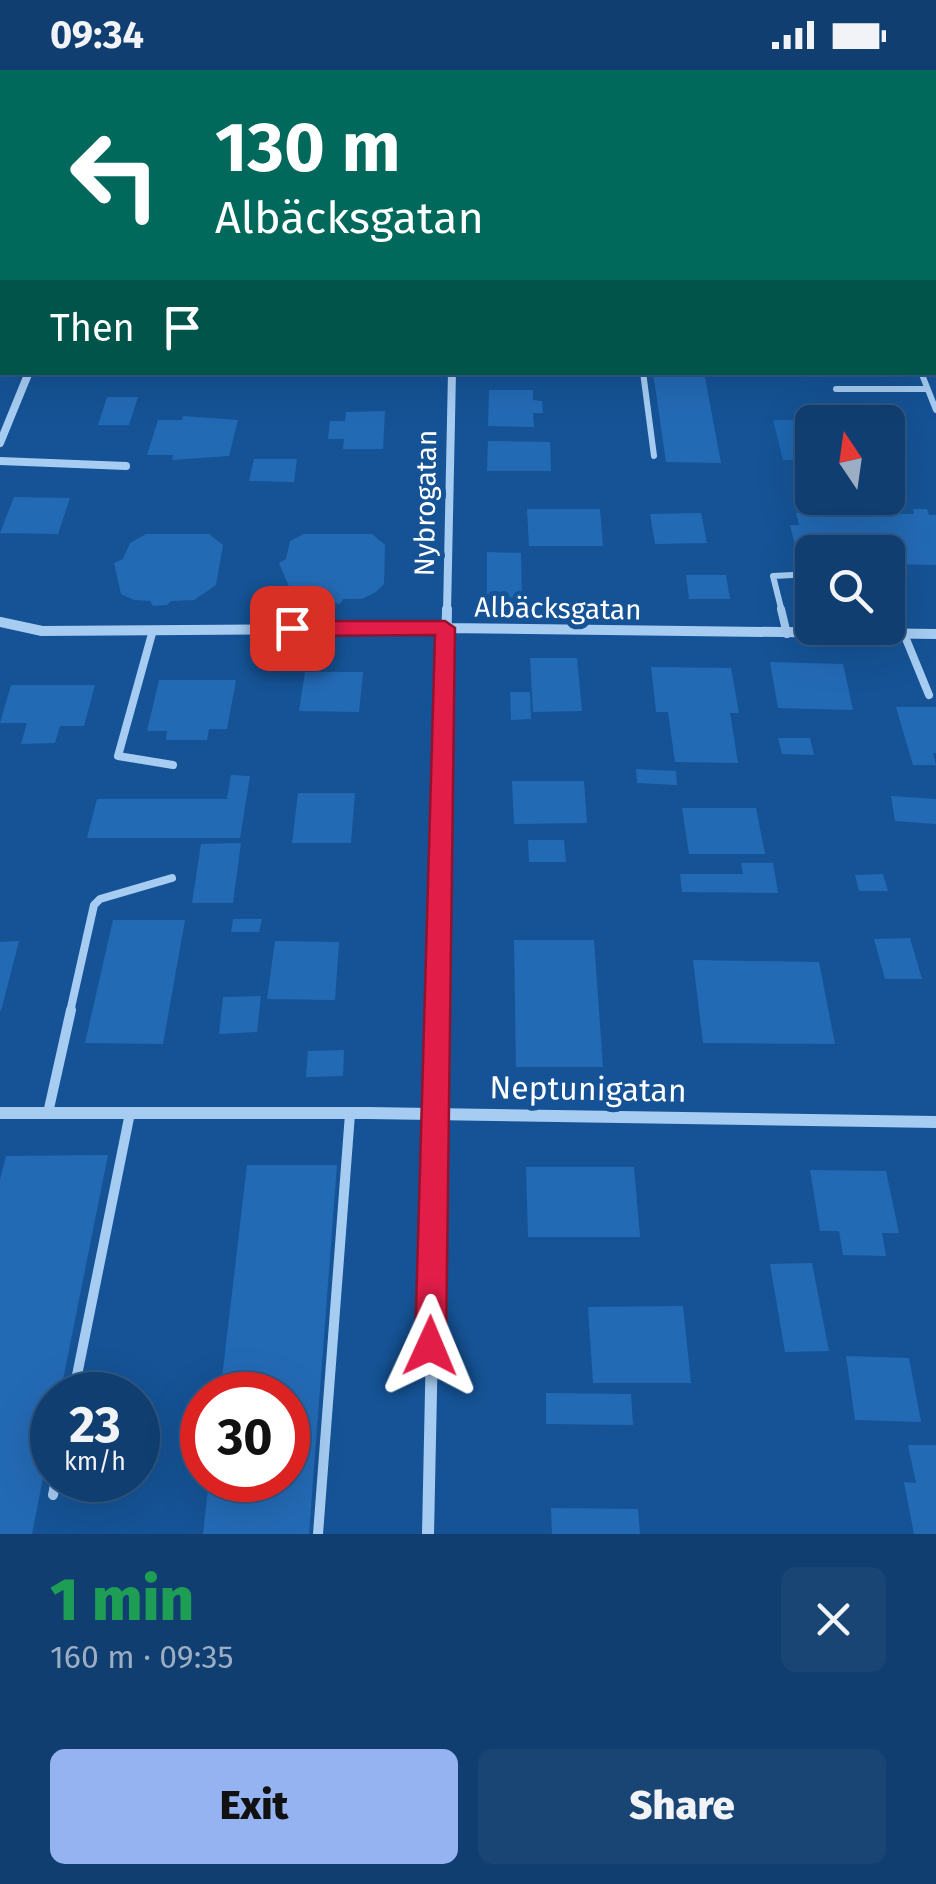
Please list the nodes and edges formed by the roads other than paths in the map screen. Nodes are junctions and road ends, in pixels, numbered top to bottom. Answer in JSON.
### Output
{"nodes":[{"id":1,"x":27,"y":375,"type":"edge"},
{"id":2,"x":452,"y":375,"type":"edge"},
{"id":3,"x":643,"y":375,"type":"edge"},
{"id":4,"x":922,"y":375,"type":"edge"},
{"id":5,"x":836,"y":389,"type":"dead end"},
{"id":6,"x":927,"y":389,"type":"junction"},
{"id":7,"x":936,"y":410,"type":"edge"},
{"id":8,"x":0,"y":443,"type":"edge"},
{"id":9,"x":654,"y":456,"type":"dead end"},
{"id":10,"x":0,"y":461,"type":"edge"},
{"id":11,"x":126,"y":466,"type":"dead end"},
{"id":12,"x":795,"y":575,"type":"edge"},
{"id":13,"x":0,"y":622,"type":"edge"},
{"id":14,"x":445,"y":628,"type":"junction"},
{"id":15,"x":153,"y":630,"type":"junction"},
{"id":16,"x":787,"y":634,"type":"junction"},
{"id":17,"x":795,"y":634,"type":"edge"},
{"id":18,"x":905,"y":634,"type":"edge"},
{"id":19,"x":936,"y":634,"type":"edge"},
{"id":20,"x":905,"y":636,"type":"edge"},
{"id":21,"x":930,"y":695,"type":"dead end"},
{"id":22,"x":173,"y":765,"type":"dead end"},
{"id":23,"x":172,"y":878,"type":"dead end"},
{"id":24,"x":0,"y":1113,"type":"edge"},
{"id":25,"x":48,"y":1113,"type":"junction"},
{"id":26,"x":130,"y":1113,"type":"junction"},
{"id":27,"x":350,"y":1114,"type":"junction"},
{"id":28,"x":435,"y":1114,"type":"junction"},
{"id":29,"x":936,"y":1122,"type":"edge"},
{"id":30,"x":78,"y":1372,"type":"edge"},
{"id":31,"x":318,"y":1534,"type":"edge"},
{"id":32,"x":428,"y":1534,"type":"edge"}],
"edges":[{"from":1,"to":8,"type":"street"},
{"from":2,"to":14,"type":"street","name":"Nybrogatan"},
{"from":3,"to":9,"type":"lane"},
{"from":4,"to":6,"type":"lane"},
{"from":5,"to":6,"type":"lane"},
{"from":6,"to":7,"type":"lane"},
{"from":10,"to":11,"type":"street"},
{"from":12,"to":16,"type":"lane"},
{"from":13,"to":15,"type":"street","name":"Albäcksgatan"},
{"from":14,"to":15,"type":"street","name":"Albäcksgatan"},
{"from":14,"to":16,"type":"street","name":"Albäcksgatan"},
{"from":14,"to":28,"type":"street","name":"Nybrogatan"},
{"from":15,"to":22,"type":"lane"},
{"from":16,"to":17,"type":"street","name":"Albäcksgatan"},
{"from":18,"to":19,"type":"street","name":"Albäcksgatan"},
{"from":20,"to":21,"type":"lane"},
{"from":23,"to":25,"type":"lane"},
{"from":24,"to":25,"type":"street","name":"Neptunigatan"},
{"from":25,"to":26,"type":"street","name":"Neptunigatan"},
{"from":26,"to":27,"type":"street","name":"Neptunigatan"},
{"from":26,"to":30,"type":"lane"},
{"from":27,"to":28,"type":"street","name":"Neptunigatan"},
{"from":27,"to":31,"type":"lane"},
{"from":28,"to":29,"type":"street","name":"Neptunigatan"},
{"from":28,"to":32,"type":"street","name":"Nybrogatan"}]}
